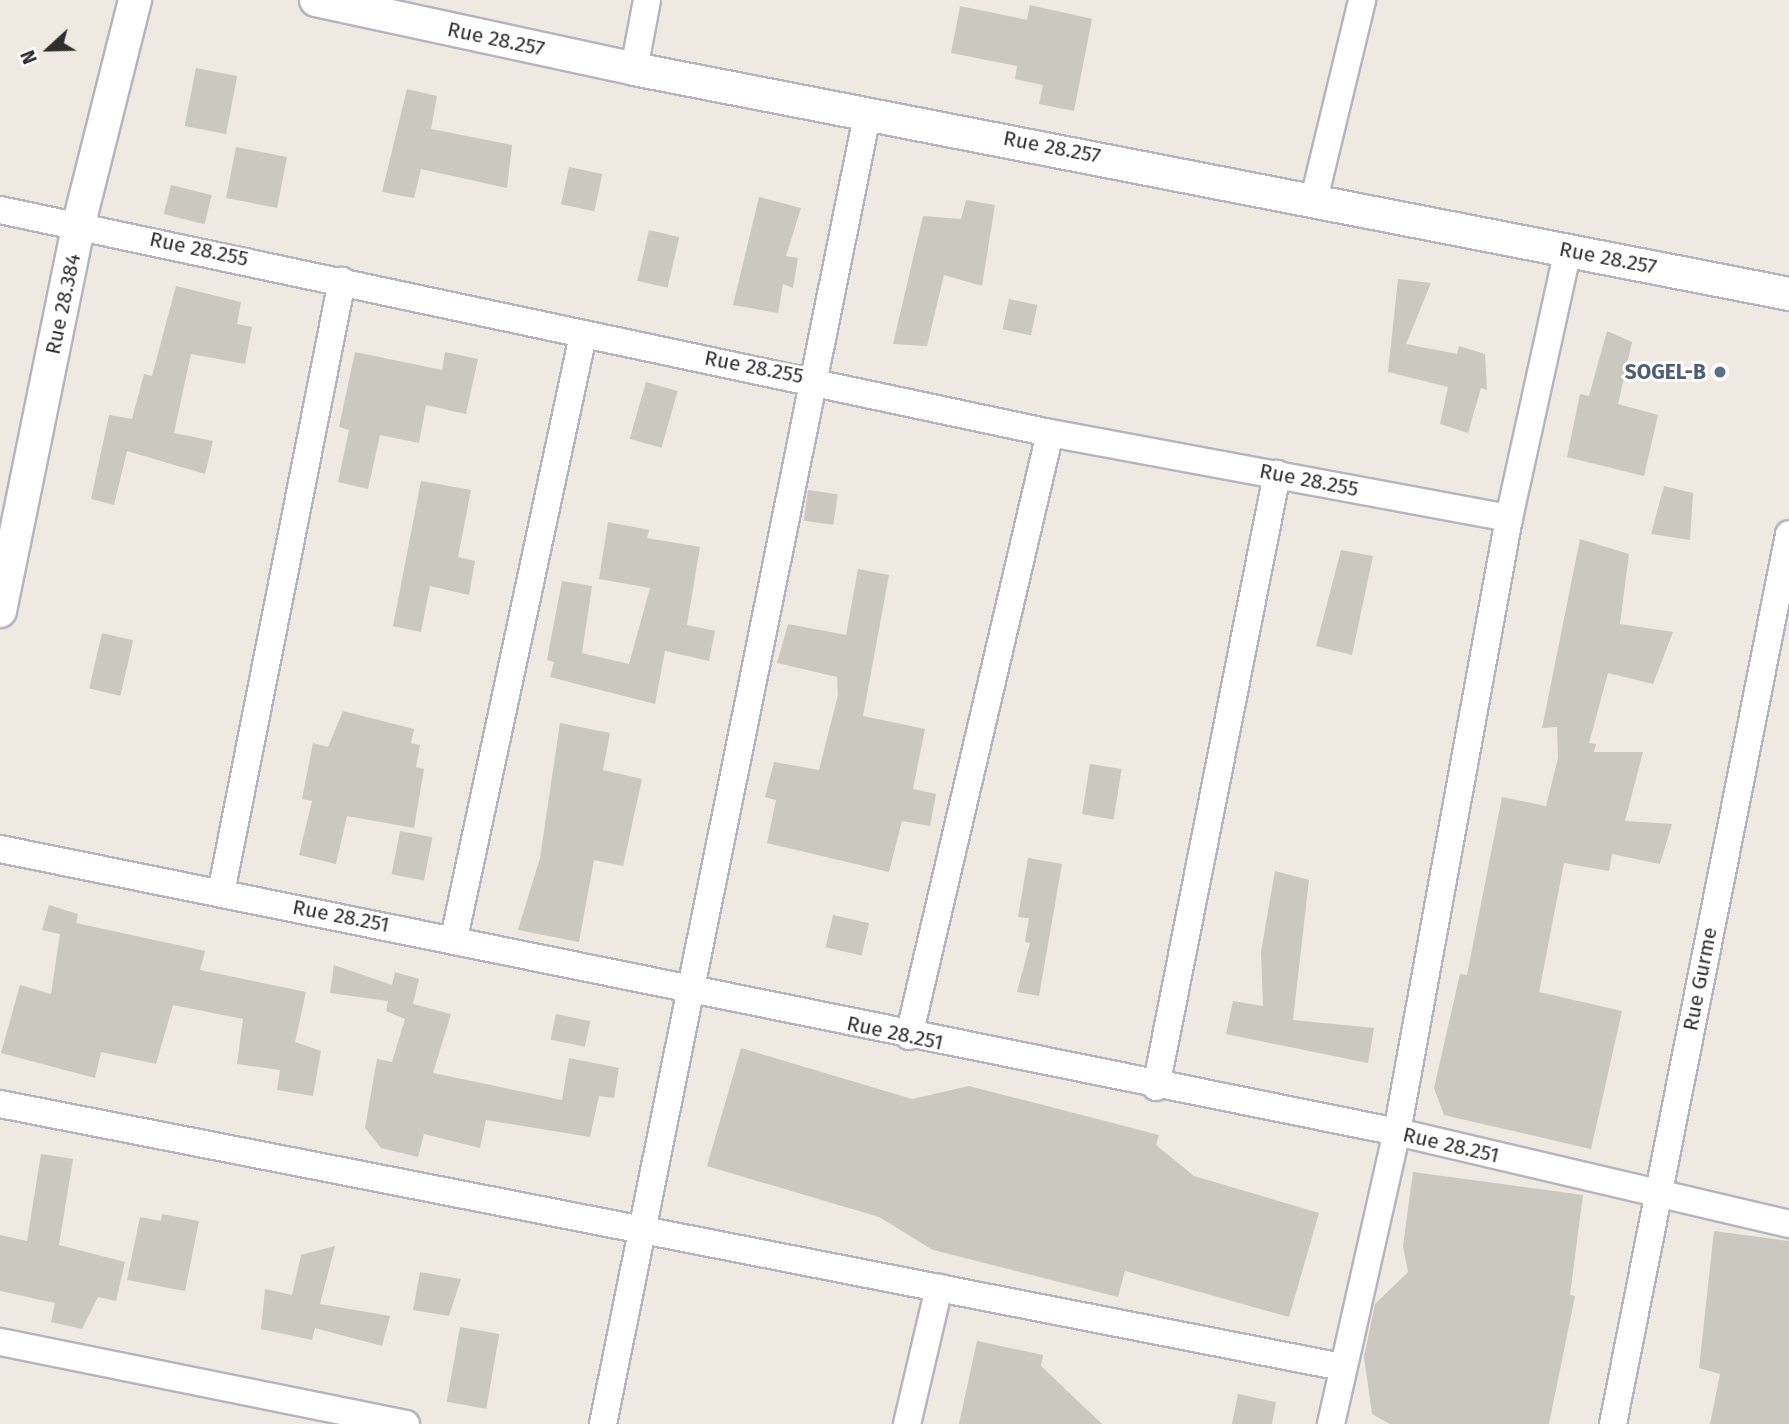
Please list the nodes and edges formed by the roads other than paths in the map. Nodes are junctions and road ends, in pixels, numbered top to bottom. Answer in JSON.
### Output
{"nodes":[{"id":1,"x":135,"y":0,"type":"edge"},
{"id":2,"x":316,"y":0,"type":"edge"},
{"id":3,"x":646,"y":0,"type":"edge"},
{"id":4,"x":1362,"y":0,"type":"edge"},
{"id":5,"x":634,"y":69,"type":"junction"},
{"id":6,"x":868,"y":111,"type":"junction"},
{"id":7,"x":1314,"y":199,"type":"junction"},
{"id":8,"x":0,"y":211,"type":"edge"},
{"id":9,"x":79,"y":223,"type":"junction"},
{"id":10,"x":1568,"y":250,"type":"junction"},
{"id":11,"x":342,"y":281,"type":"junction"},
{"id":12,"x":1789,"y":294,"type":"edge"},
{"id":13,"x":583,"y":335,"type":"junction"},
{"id":14,"x":814,"y":378,"type":"junction"},
{"id":15,"x":1051,"y":433,"type":"junction"},
{"id":16,"x":1277,"y":474,"type":"junction"},
{"id":17,"x":1509,"y":518,"type":"junction"},
{"id":18,"x":1789,"y":534,"type":"edge"},
{"id":19,"x":0,"y":611,"type":"edge"},
{"id":20,"x":0,"y":849,"type":"edge"},
{"id":21,"x":221,"y":893,"type":"junction"},
{"id":22,"x":454,"y":938,"type":"junction"},
{"id":23,"x":691,"y":990,"type":"junction"},
{"id":24,"x":909,"y":1036,"type":"junction"},
{"id":25,"x":1156,"y":1087,"type":"junction"},
{"id":26,"x":0,"y":1104,"type":"edge"},
{"id":27,"x":1397,"y":1132,"type":"junction"},
{"id":28,"x":1657,"y":1194,"type":"junction"},
{"id":29,"x":1789,"y":1224,"type":"edge"},
{"id":30,"x":642,"y":1230,"type":"junction"},
{"id":31,"x":939,"y":1288,"type":"junction"},
{"id":32,"x":0,"y":1342,"type":"edge"},
{"id":33,"x":1342,"y":1367,"type":"junction"},
{"id":34,"x":406,"y":1424,"type":"edge"},
{"id":35,"x":603,"y":1424,"type":"edge"},
{"id":36,"x":906,"y":1424,"type":"edge"},
{"id":37,"x":1331,"y":1424,"type":"edge"},
{"id":38,"x":1613,"y":1424,"type":"edge"}],
"edges":[{"from":1,"to":9,"type":"street","name":"Rue 28.384"},
{"from":2,"to":5,"type":"street","name":"Rue 28.257"},
{"from":3,"to":5,"type":"street"},
{"from":4,"to":7,"type":"street"},
{"from":5,"to":6,"type":"street","name":"Rue 28.257"},
{"from":6,"to":7,"type":"street","name":"Rue 28.257"},
{"from":6,"to":14,"type":"street"},
{"from":7,"to":10,"type":"street","name":"Rue 28.257"},
{"from":8,"to":9,"type":"street","name":"Rue 28.255"},
{"from":9,"to":11,"type":"street","name":"Rue 28.255"},
{"from":9,"to":19,"type":"street","name":"Rue 28.384"},
{"from":10,"to":12,"type":"street","name":"Rue 28.257"},
{"from":10,"to":17,"type":"street"},
{"from":11,"to":13,"type":"street","name":"Rue 28.255"},
{"from":11,"to":21,"type":"street"},
{"from":13,"to":14,"type":"street","name":"Rue 28.255"},
{"from":13,"to":22,"type":"street"},
{"from":14,"to":15,"type":"street","name":"Rue 28.255"},
{"from":14,"to":23,"type":"street"},
{"from":15,"to":16,"type":"street","name":"Rue 28.255"},
{"from":15,"to":24,"type":"street"},
{"from":16,"to":17,"type":"street","name":"Rue 28.255"},
{"from":16,"to":25,"type":"street"},
{"from":17,"to":27,"type":"street"},
{"from":18,"to":28,"type":"street","name":"Rue Gurme"},
{"from":20,"to":21,"type":"street","name":"Rue 28.251"},
{"from":21,"to":22,"type":"street","name":"Rue 28.251"},
{"from":22,"to":23,"type":"street","name":"Rue 28.251"},
{"from":23,"to":24,"type":"street","name":"Rue 28.251"},
{"from":23,"to":30,"type":"street"},
{"from":24,"to":25,"type":"street","name":"Rue 28.251"},
{"from":25,"to":27,"type":"street","name":"Rue 28.251"},
{"from":26,"to":30,"type":"street"},
{"from":27,"to":28,"type":"street","name":"Rue 28.251"},
{"from":27,"to":33,"type":"street"},
{"from":28,"to":29,"type":"street","name":"Rue 28.251"},
{"from":28,"to":38,"type":"street","name":"Rue Gurme"},
{"from":30,"to":31,"type":"street"},
{"from":30,"to":35,"type":"street"},
{"from":31,"to":33,"type":"street"},
{"from":31,"to":36,"type":"street"},
{"from":32,"to":34,"type":"street"},
{"from":33,"to":37,"type":"street"}]}
